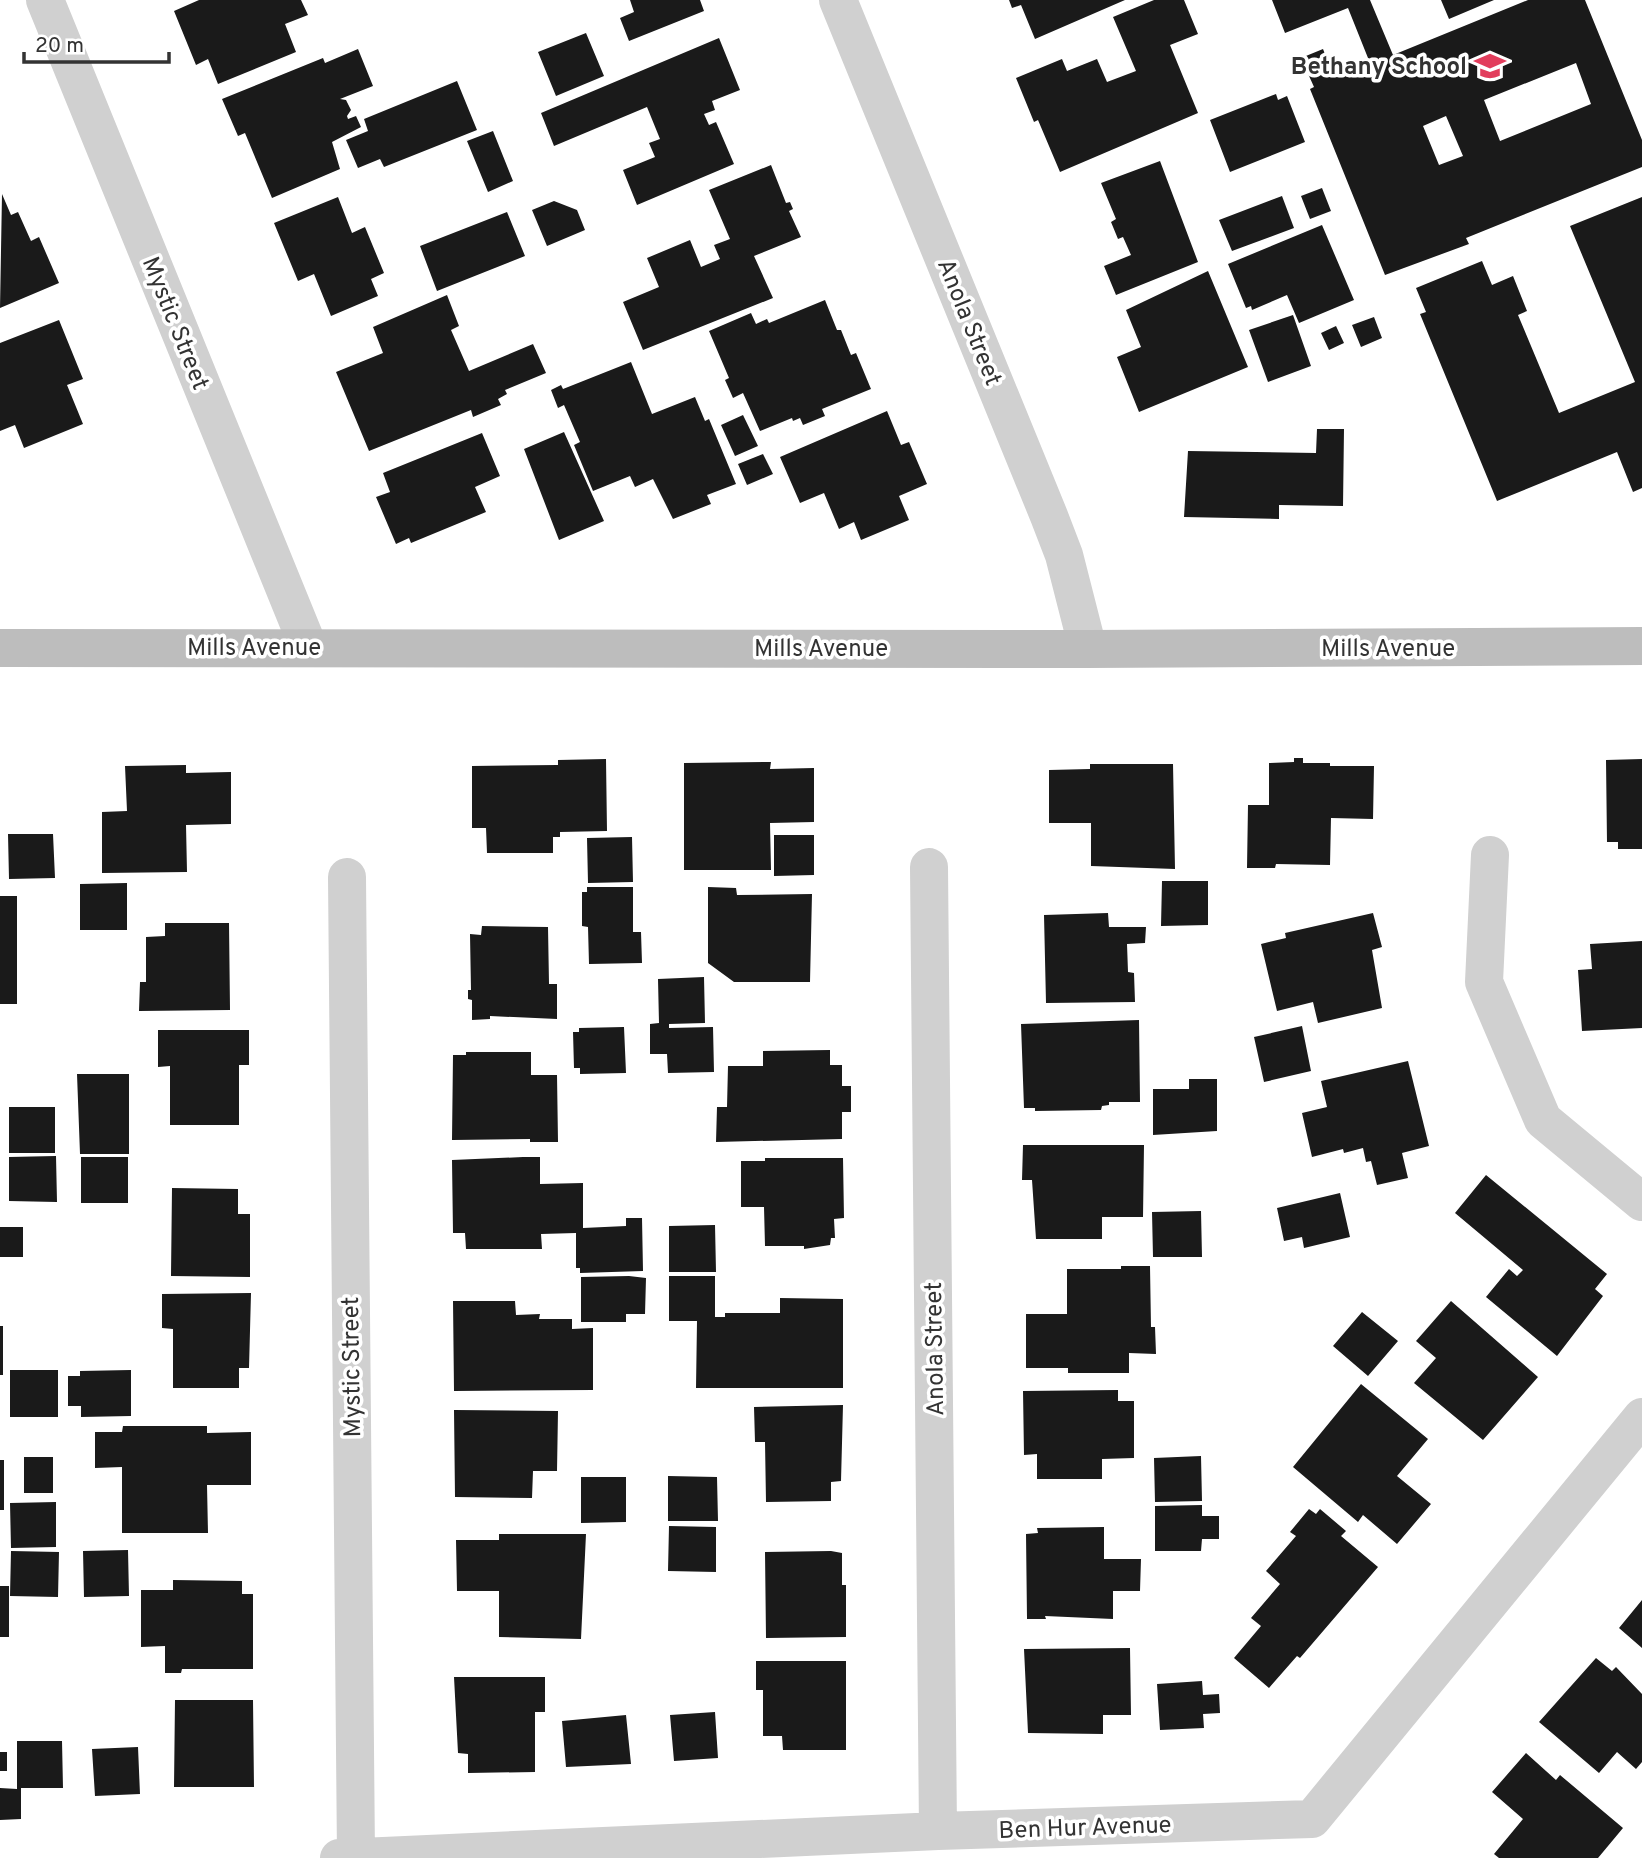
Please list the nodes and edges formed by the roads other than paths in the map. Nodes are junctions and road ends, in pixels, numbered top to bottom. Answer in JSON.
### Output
{"nodes":[{"id":1,"x":44,"y":0,"type":"edge"},
{"id":2,"x":838,"y":0,"type":"edge"},
{"id":3,"x":308,"y":646,"type":"junction"},
{"id":4,"x":1642,"y":646,"type":"edge"},
{"id":5,"x":0,"y":648,"type":"edge"},
{"id":6,"x":1088,"y":649,"type":"junction"},
{"id":7,"x":1490,"y":855,"type":"dead end"},
{"id":8,"x":929,"y":867,"type":"dead end"},
{"id":9,"x":347,"y":877,"type":"dead end"},
{"id":10,"x":1642,"y":1202,"type":"edge"},
{"id":11,"x":1642,"y":1418,"type":"edge"},
{"id":12,"x":939,"y":1831,"type":"junction"},
{"id":13,"x":347,"y":1858,"type":"edge"}],
"edges":[{"from":1,"to":3,"type":"street","name":"Mystic Street"},
{"from":2,"to":6,"type":"street","name":"Anola Street"},
{"from":3,"to":5,"type":"main road","name":"Mills Avenue"},
{"from":3,"to":6,"type":"main road","name":"Mills Avenue"},
{"from":4,"to":6,"type":"main road","name":"Mills Avenue"},
{"from":7,"to":10,"type":"street"},
{"from":8,"to":12,"type":"street","name":"Anola Street"},
{"from":9,"to":13,"type":"street","name":"Mystic Street"},
{"from":11,"to":12,"type":"street","name":"Ben Hur Avenue"},
{"from":12,"to":13,"type":"street","name":"Ben Hur Avenue"}]}
